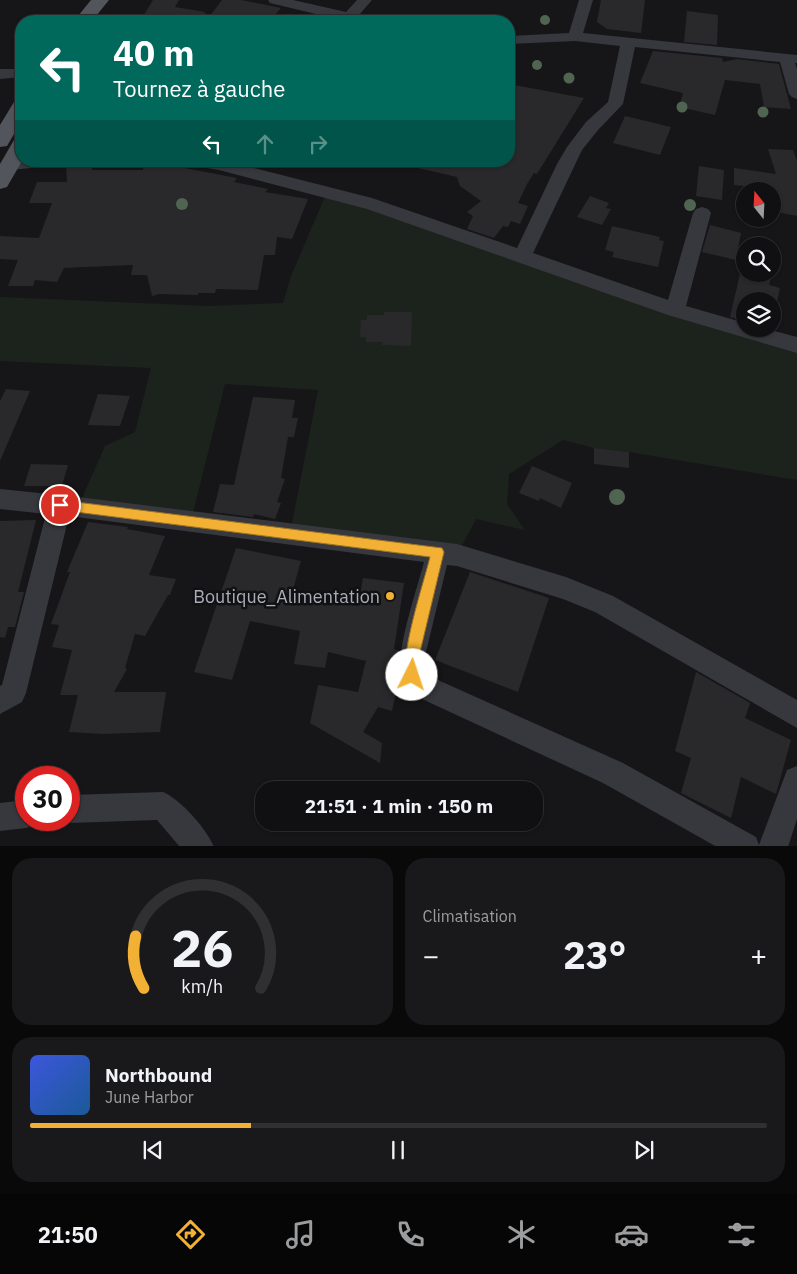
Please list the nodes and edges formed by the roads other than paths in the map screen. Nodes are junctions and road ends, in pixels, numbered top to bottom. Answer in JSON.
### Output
{"nodes":[{"id":1,"x":100,"y":0,"type":"edge"},
{"id":2,"x":115,"y":0,"type":"edge"},
{"id":3,"x":275,"y":0,"type":"edge"},
{"id":4,"x":365,"y":0,"type":"edge"},
{"id":5,"x":586,"y":0,"type":"edge"},
{"id":6,"x":88,"y":15,"type":"edge"},
{"id":7,"x":104,"y":15,"type":"edge"},
{"id":8,"x":337,"y":15,"type":"edge"},
{"id":9,"x":352,"y":15,"type":"edge"},
{"id":10,"x":575,"y":37,"type":"junction"},
{"id":11,"x":515,"y":40,"type":"edge"},
{"id":12,"x":628,"y":44,"type":"junction"},
{"id":13,"x":791,"y":59,"type":"edge"},
{"id":14,"x":0,"y":74,"type":"edge"},
{"id":15,"x":15,"y":74,"type":"edge"},
{"id":16,"x":797,"y":94,"type":"edge"},
{"id":17,"x":15,"y":116,"type":"edge"},
{"id":18,"x":0,"y":141,"type":"edge"},
{"id":19,"x":15,"y":157,"type":"edge"},
{"id":20,"x":11,"y":165,"type":"junction"},
{"id":21,"x":15,"y":165,"type":"edge"},
{"id":22,"x":227,"y":167,"type":"edge"},
{"id":23,"x":0,"y":182,"type":"edge"},
{"id":24,"x":702,"y":212,"type":"dead end"},
{"id":25,"x":522,"y":258,"type":"junction"},
{"id":26,"x":675,"y":310,"type":"junction"},
{"id":27,"x":797,"y":345,"type":"edge"},
{"id":28,"x":0,"y":499,"type":"edge"},
{"id":29,"x":60,"y":505,"type":"junction"},
{"id":30,"x":438,"y":552,"type":"junction"},
{"id":31,"x":0,"y":701,"type":"edge"},
{"id":32,"x":797,"y":714,"type":"edge"},
{"id":33,"x":797,"y":780,"type":"edge"},
{"id":34,"x":80,"y":809,"type":"edge"},
{"id":35,"x":15,"y":815,"type":"edge"},
{"id":36,"x":0,"y":817,"type":"edge"},
{"id":37,"x":200,"y":846,"type":"edge"},
{"id":38,"x":746,"y":846,"type":"edge"},
{"id":39,"x":774,"y":846,"type":"edge"}],
"edges":[{"from":1,"to":6,"type":"main road"},
{"from":2,"to":7,"type":"main road"},
{"from":3,"to":8,"type":"street"},
{"from":4,"to":9,"type":"street"},
{"from":5,"to":10,"type":"street"},
{"from":10,"to":11,"type":"street"},
{"from":10,"to":12,"type":"street"},
{"from":12,"to":13,"type":"street"},
{"from":12,"to":25,"type":"street"},
{"from":13,"to":16,"type":"street"},
{"from":14,"to":15,"type":"street"},
{"from":17,"to":18,"type":"main road"},
{"from":19,"to":20,"type":"main road"},
{"from":20,"to":21,"type":"street"},
{"from":20,"to":23,"type":"main road"},
{"from":22,"to":25,"type":"street"},
{"from":24,"to":26,"type":"street"},
{"from":25,"to":26,"type":"street"},
{"from":26,"to":27,"type":"street"},
{"from":28,"to":29,"type":"street"},
{"from":29,"to":30,"type":"street"},
{"from":29,"to":31,"type":"street"},
{"from":30,"to":32,"type":"street"},
{"from":30,"to":38,"type":"street"},
{"from":33,"to":39,"type":"street"},
{"from":34,"to":37,"type":"street"},
{"from":35,"to":36,"type":"street"}]}
